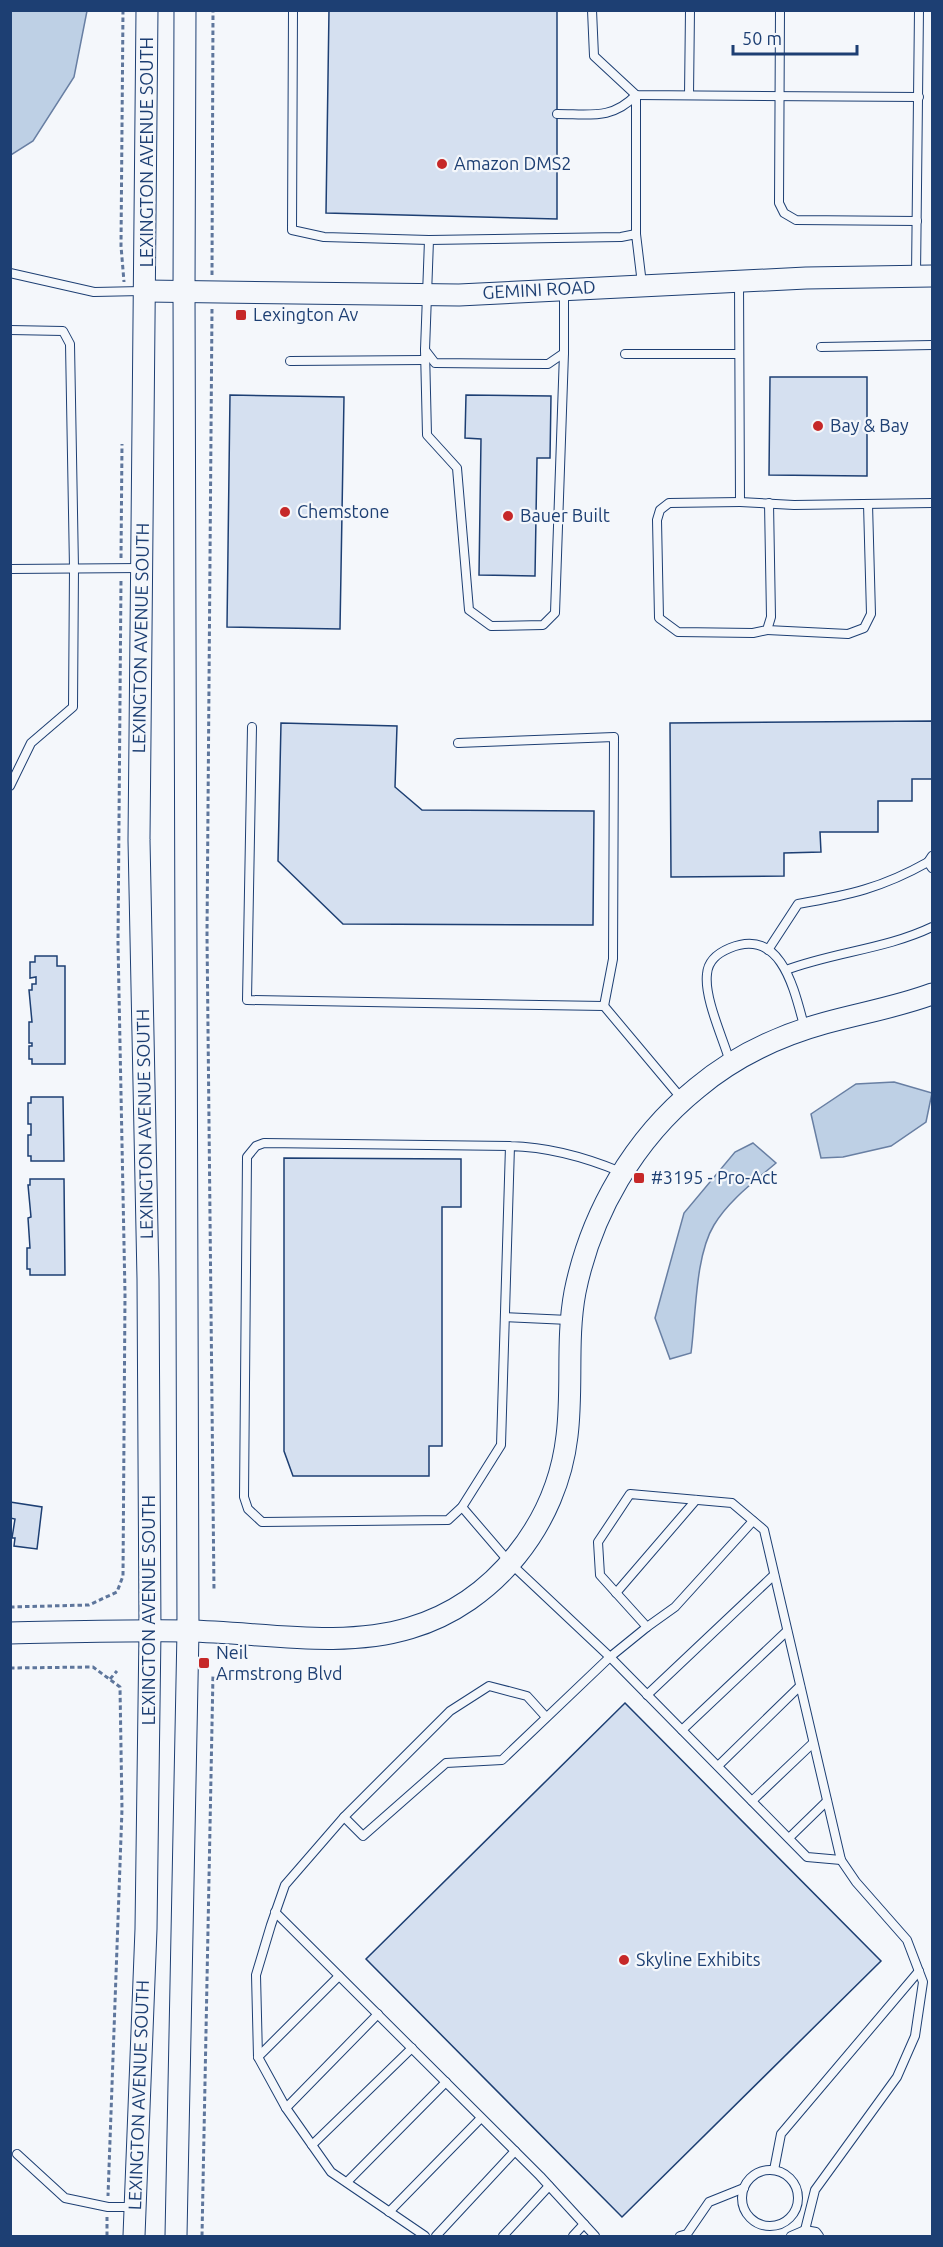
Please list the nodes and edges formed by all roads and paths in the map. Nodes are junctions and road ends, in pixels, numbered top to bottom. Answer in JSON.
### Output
{"nodes":[{"id":1,"x":147,"y":10,"type":"edge"},
{"id":2,"x":186,"y":10,"type":"edge"},
{"id":3,"x":213,"y":10,"type":"edge"},
{"id":4,"x":293,"y":10,"type":"edge"},
{"id":5,"x":592,"y":10,"type":"edge"},
{"id":6,"x":690,"y":10,"type":"edge"},
{"id":7,"x":780,"y":10,"type":"edge"},
{"id":8,"x":919,"y":10,"type":"edge"},
{"id":9,"x":636,"y":95,"type":"junction"},
{"id":10,"x":689,"y":95,"type":"junction"},
{"id":11,"x":780,"y":96,"type":"junction"},
{"id":12,"x":919,"y":97,"type":"junction"},
{"id":13,"x":557,"y":114,"type":"dead end"},
{"id":14,"x":917,"y":221,"type":"junction"},
{"id":15,"x":636,"y":234,"type":"junction"},
{"id":16,"x":429,"y":240,"type":"junction"},
{"id":17,"x":10,"y":273,"type":"edge"},
{"id":18,"x":925,"y":276,"type":"edge"},
{"id":19,"x":739,"y":280,"type":"junction"},
{"id":20,"x":642,"y":284,"type":"junction"},
{"id":21,"x":564,"y":289,"type":"junction"},
{"id":22,"x":146,"y":291,"type":"junction"},
{"id":23,"x":183,"y":292,"type":"junction"},
{"id":24,"x":213,"y":292,"type":"junction"},
{"id":25,"x":427,"y":295,"type":"junction"},
{"id":26,"x":10,"y":330,"type":"edge"},
{"id":27,"x":933,"y":345,"type":"edge"},
{"id":28,"x":820,"y":346,"type":"dead end"},
{"id":29,"x":424,"y":350,"type":"junction"},
{"id":30,"x":564,"y":353,"type":"junction"},
{"id":31,"x":626,"y":354,"type":"dead end"},
{"id":32,"x":739,"y":354,"type":"junction"},
{"id":33,"x":424,"y":360,"type":"junction"},
{"id":34,"x":290,"y":361,"type":"dead end"},
{"id":35,"x":740,"y":502,"type":"junction"},
{"id":36,"x":933,"y":503,"type":"edge"},
{"id":37,"x":769,"y":504,"type":"junction"},
{"id":38,"x":868,"y":504,"type":"junction"},
{"id":39,"x":10,"y":568,"type":"edge"},
{"id":40,"x":74,"y":568,"type":"junction"},
{"id":41,"x":131,"y":568,"type":"junction"},
{"id":42,"x":767,"y":630,"type":"junction"},
{"id":43,"x":252,"y":727,"type":"dead end"},
{"id":44,"x":458,"y":743,"type":"dead end"},
{"id":45,"x":10,"y":786,"type":"edge"},
{"id":46,"x":931,"y":862,"type":"edge"},
{"id":47,"x":933,"y":927,"type":"edge"},
{"id":48,"x":768,"y":950,"type":"junction"},
{"id":49,"x":786,"y":970,"type":"junction"},
{"id":50,"x":933,"y":994,"type":"edge"},
{"id":51,"x":604,"y":1006,"type":"junction"},
{"id":52,"x":805,"y":1029,"type":"junction"},
{"id":53,"x":731,"y":1064,"type":"junction"},
{"id":54,"x":683,"y":1100,"type":"junction"},
{"id":55,"x":510,"y":1146,"type":"junction"},
{"id":56,"x":622,"y":1173,"type":"junction"},
{"id":57,"x":505,"y":1317,"type":"junction"},
{"id":58,"x":571,"y":1320,"type":"junction"},
{"id":59,"x":696,"y":1500,"type":"junction"},
{"id":60,"x":462,"y":1507,"type":"junction"},
{"id":61,"x":753,"y":1521,"type":"junction"},
{"id":62,"x":510,"y":1563,"type":"junction"},
{"id":63,"x":774,"y":1575,"type":"junction"},
{"id":64,"x":214,"y":1591,"type":"dead end"},
{"id":65,"x":616,"y":1593,"type":"junction"},
{"id":66,"x":10,"y":1607,"type":"edge"},
{"id":67,"x":646,"y":1627,"type":"junction"},
{"id":68,"x":150,"y":1631,"type":"junction"},
{"id":69,"x":188,"y":1631,"type":"junction"},
{"id":70,"x":787,"y":1631,"type":"junction"},
{"id":71,"x":10,"y":1633,"type":"edge"},
{"id":72,"x":610,"y":1657,"type":"junction"},
{"id":73,"x":10,"y":1668,"type":"edge"},
{"id":74,"x":117,"y":1671,"type":"dead end"},
{"id":75,"x":213,"y":1674,"type":"dead end"},
{"id":76,"x":110,"y":1679,"type":"junction"},
{"id":77,"x":800,"y":1686,"type":"junction"},
{"id":78,"x":647,"y":1695,"type":"junction"},
{"id":79,"x":546,"y":1717,"type":"junction"},
{"id":80,"x":682,"y":1730,"type":"junction"},
{"id":81,"x":813,"y":1743,"type":"junction"},
{"id":82,"x":718,"y":1766,"type":"junction"},
{"id":83,"x":752,"y":1801,"type":"junction"},
{"id":84,"x":827,"y":1801,"type":"junction"},
{"id":85,"x":344,"y":1817,"type":"junction"},
{"id":86,"x":789,"y":1838,"type":"junction"},
{"id":87,"x":841,"y":1860,"type":"junction"},
{"id":88,"x":275,"y":1912,"type":"junction"},
{"id":89,"x":919,"y":1971,"type":"junction"},
{"id":90,"x":339,"y":1976,"type":"junction"},
{"id":91,"x":378,"y":2014,"type":"junction"},
{"id":92,"x":412,"y":2048,"type":"junction"},
{"id":93,"x":258,"y":2057,"type":"junction"},
{"id":94,"x":446,"y":2082,"type":"junction"},
{"id":95,"x":286,"y":2108,"type":"junction"},
{"id":96,"x":481,"y":2118,"type":"junction"},
{"id":97,"x":312,"y":2145,"type":"junction"},
{"id":98,"x":515,"y":2151,"type":"junction"},
{"id":99,"x":17,"y":2154,"type":"dead end"},
{"id":100,"x":774,"y":2170,"type":"junction"},
{"id":101,"x":347,"y":2182,"type":"junction"},
{"id":102,"x":549,"y":2186,"type":"junction"},
{"id":103,"x":744,"y":2188,"type":"junction"},
{"id":104,"x":108,"y":2207,"type":"junction"},
{"id":105,"x":135,"y":2207,"type":"junction"},
{"id":106,"x":389,"y":2212,"type":"junction"},
{"id":107,"x":791,"y":2216,"type":"junction"},
{"id":108,"x":584,"y":2224,"type":"junction"},
{"id":109,"x":805,"y":2233,"type":"edge"},
{"id":110,"x":107,"y":2236,"type":"edge"},
{"id":111,"x":134,"y":2236,"type":"edge"},
{"id":112,"x":176,"y":2236,"type":"edge"},
{"id":113,"x":202,"y":2236,"type":"edge"},
{"id":114,"x":425,"y":2236,"type":"edge"},
{"id":115,"x":436,"y":2236,"type":"edge"},
{"id":116,"x":503,"y":2236,"type":"edge"},
{"id":117,"x":573,"y":2236,"type":"edge"},
{"id":118,"x":595,"y":2236,"type":"edge"},
{"id":119,"x":680,"y":2236,"type":"edge"},
{"id":120,"x":791,"y":2236,"type":"edge"},
{"id":121,"x":819,"y":2236,"type":"edge"}],
"edges":[{"from":1,"to":22,"type":"street","name":"LEXINGTON AVENUE SOUTH"},
{"from":2,"to":23,"type":"street","name":"LEXINGTON AVENUE SOUTH"},
{"from":3,"to":24,"type":"path"},
{"from":4,"to":16,"type":"lane"},
{"from":5,"to":9,"type":"lane"},
{"from":6,"to":10,"type":"lane"},
{"from":7,"to":11,"type":"lane"},
{"from":8,"to":12,"type":"lane"},
{"from":9,"to":10,"type":"lane"},
{"from":9,"to":13,"type":"lane"},
{"from":9,"to":15,"type":"lane"},
{"from":10,"to":11,"type":"lane"},
{"from":11,"to":12,"type":"lane"},
{"from":11,"to":14,"type":"lane"},
{"from":12,"to":14,"type":"lane"},
{"from":14,"to":18,"type":"lane"},
{"from":15,"to":16,"type":"lane"},
{"from":15,"to":20,"type":"lane"},
{"from":16,"to":25,"type":"lane"},
{"from":17,"to":22,"type":"lane"},
{"from":18,"to":19,"type":"street","name":"GEMINI ROAD"},
{"from":19,"to":20,"type":"street","name":"GEMINI ROAD"},
{"from":19,"to":32,"type":"lane"},
{"from":20,"to":21,"type":"street","name":"GEMINI ROAD"},
{"from":21,"to":25,"type":"street","name":"GEMINI ROAD"},
{"from":21,"to":30,"type":"lane"},
{"from":22,"to":23,"type":"street","name":"GEMINI ROAD"},
{"from":22,"to":41,"type":"street","name":"LEXINGTON AVENUE SOUTH"},
{"from":23,"to":24,"type":"street","name":"GEMINI ROAD"},
{"from":23,"to":69,"type":"street","name":"LEXINGTON AVENUE SOUTH"},
{"from":24,"to":25,"type":"street","name":"GEMINI ROAD"},
{"from":24,"to":64,"type":"path"},
{"from":25,"to":29,"type":"lane"},
{"from":26,"to":40,"type":"lane"},
{"from":27,"to":28,"type":"lane"},
{"from":29,"to":30,"type":"lane"},
{"from":29,"to":33,"type":"lane"},
{"from":30,"to":33,"type":"lane"},
{"from":31,"to":32,"type":"lane"},
{"from":32,"to":35,"type":"lane"},
{"from":33,"to":34,"type":"lane"},
{"from":35,"to":37,"type":"lane"},
{"from":35,"to":42,"type":"lane"},
{"from":36,"to":38,"type":"lane"},
{"from":37,"to":38,"type":"lane"},
{"from":37,"to":42,"type":"lane"},
{"from":38,"to":42,"type":"lane"},
{"from":39,"to":40,"type":"lane"},
{"from":40,"to":41,"type":"lane"},
{"from":40,"to":45,"type":"lane"},
{"from":41,"to":66,"type":"path"},
{"from":41,"to":68,"type":"street","name":"LEXINGTON AVENUE SOUTH"},
{"from":43,"to":51,"type":"lane"},
{"from":44,"to":51,"type":"lane"},
{"from":46,"to":48,"type":"lane"},
{"from":47,"to":49,"type":"lane"},
{"from":48,"to":49,"type":"lane"},
{"from":48,"to":53,"type":"lane"},
{"from":49,"to":52,"type":"lane"},
{"from":50,"to":52,"type":"street"},
{"from":51,"to":54,"type":"lane"},
{"from":52,"to":53,"type":"street"},
{"from":53,"to":54,"type":"street"},
{"from":54,"to":56,"type":"street"},
{"from":55,"to":56,"type":"lane"},
{"from":55,"to":57,"type":"lane"},
{"from":55,"to":60,"type":"lane"},
{"from":56,"to":58,"type":"street"},
{"from":57,"to":58,"type":"lane"},
{"from":57,"to":60,"type":"lane"},
{"from":58,"to":62,"type":"street"},
{"from":59,"to":61,"type":"lane"},
{"from":59,"to":65,"type":"lane"},
{"from":59,"to":65,"type":"lane"},
{"from":60,"to":62,"type":"lane"},
{"from":61,"to":63,"type":"lane"},
{"from":61,"to":67,"type":"lane"},
{"from":62,"to":69,"type":"street"},
{"from":62,"to":72,"type":"lane"},
{"from":63,"to":70,"type":"lane"},
{"from":63,"to":78,"type":"lane"},
{"from":65,"to":67,"type":"lane"},
{"from":67,"to":72,"type":"lane"},
{"from":68,"to":69,"type":"street"},
{"from":68,"to":71,"type":"street"},
{"from":68,"to":105,"type":"street","name":"LEXINGTON AVENUE SOUTH"},
{"from":69,"to":112,"type":"street","name":"LEXINGTON AVENUE SOUTH"},
{"from":70,"to":77,"type":"lane"},
{"from":70,"to":80,"type":"lane"},
{"from":72,"to":78,"type":"lane"},
{"from":72,"to":79,"type":"lane"},
{"from":73,"to":76,"type":"path"},
{"from":74,"to":76,"type":"path"},
{"from":75,"to":113,"type":"path"},
{"from":76,"to":104,"type":"path"},
{"from":77,"to":81,"type":"lane"},
{"from":77,"to":82,"type":"lane"},
{"from":78,"to":80,"type":"lane"},
{"from":79,"to":85,"type":"lane"},
{"from":79,"to":85,"type":"lane"},
{"from":80,"to":82,"type":"lane"},
{"from":81,"to":83,"type":"lane"},
{"from":81,"to":84,"type":"lane"},
{"from":82,"to":83,"type":"lane"},
{"from":83,"to":86,"type":"lane"},
{"from":84,"to":86,"type":"lane"},
{"from":84,"to":87,"type":"lane"},
{"from":85,"to":88,"type":"lane"},
{"from":86,"to":87,"type":"lane"},
{"from":87,"to":89,"type":"lane"},
{"from":88,"to":90,"type":"lane"},
{"from":88,"to":93,"type":"lane"},
{"from":89,"to":100,"type":"lane"},
{"from":89,"to":109,"type":"lane"},
{"from":90,"to":91,"type":"lane"},
{"from":90,"to":93,"type":"lane"},
{"from":91,"to":92,"type":"lane"},
{"from":91,"to":95,"type":"lane"},
{"from":92,"to":94,"type":"lane"},
{"from":92,"to":97,"type":"lane"},
{"from":93,"to":95,"type":"lane"},
{"from":94,"to":96,"type":"lane"},
{"from":94,"to":101,"type":"lane"},
{"from":95,"to":97,"type":"lane"},
{"from":96,"to":98,"type":"lane"},
{"from":96,"to":106,"type":"lane"},
{"from":97,"to":101,"type":"lane"},
{"from":98,"to":102,"type":"lane"},
{"from":98,"to":115,"type":"lane"},
{"from":99,"to":104,"type":"lane"},
{"from":100,"to":103,"type":"lane"},
{"from":100,"to":107,"type":"lane"},
{"from":101,"to":106,"type":"lane"},
{"from":102,"to":108,"type":"lane"},
{"from":102,"to":116,"type":"lane"},
{"from":103,"to":107,"type":"lane"},
{"from":103,"to":119,"type":"lane"},
{"from":104,"to":105,"type":"lane"},
{"from":104,"to":110,"type":"path"},
{"from":105,"to":111,"type":"street","name":"LEXINGTON AVENUE SOUTH"},
{"from":106,"to":114,"type":"lane"},
{"from":107,"to":109,"type":"lane"},
{"from":108,"to":117,"type":"lane"},
{"from":108,"to":118,"type":"lane"},
{"from":109,"to":120,"type":"lane"},
{"from":109,"to":121,"type":"lane"}]}
